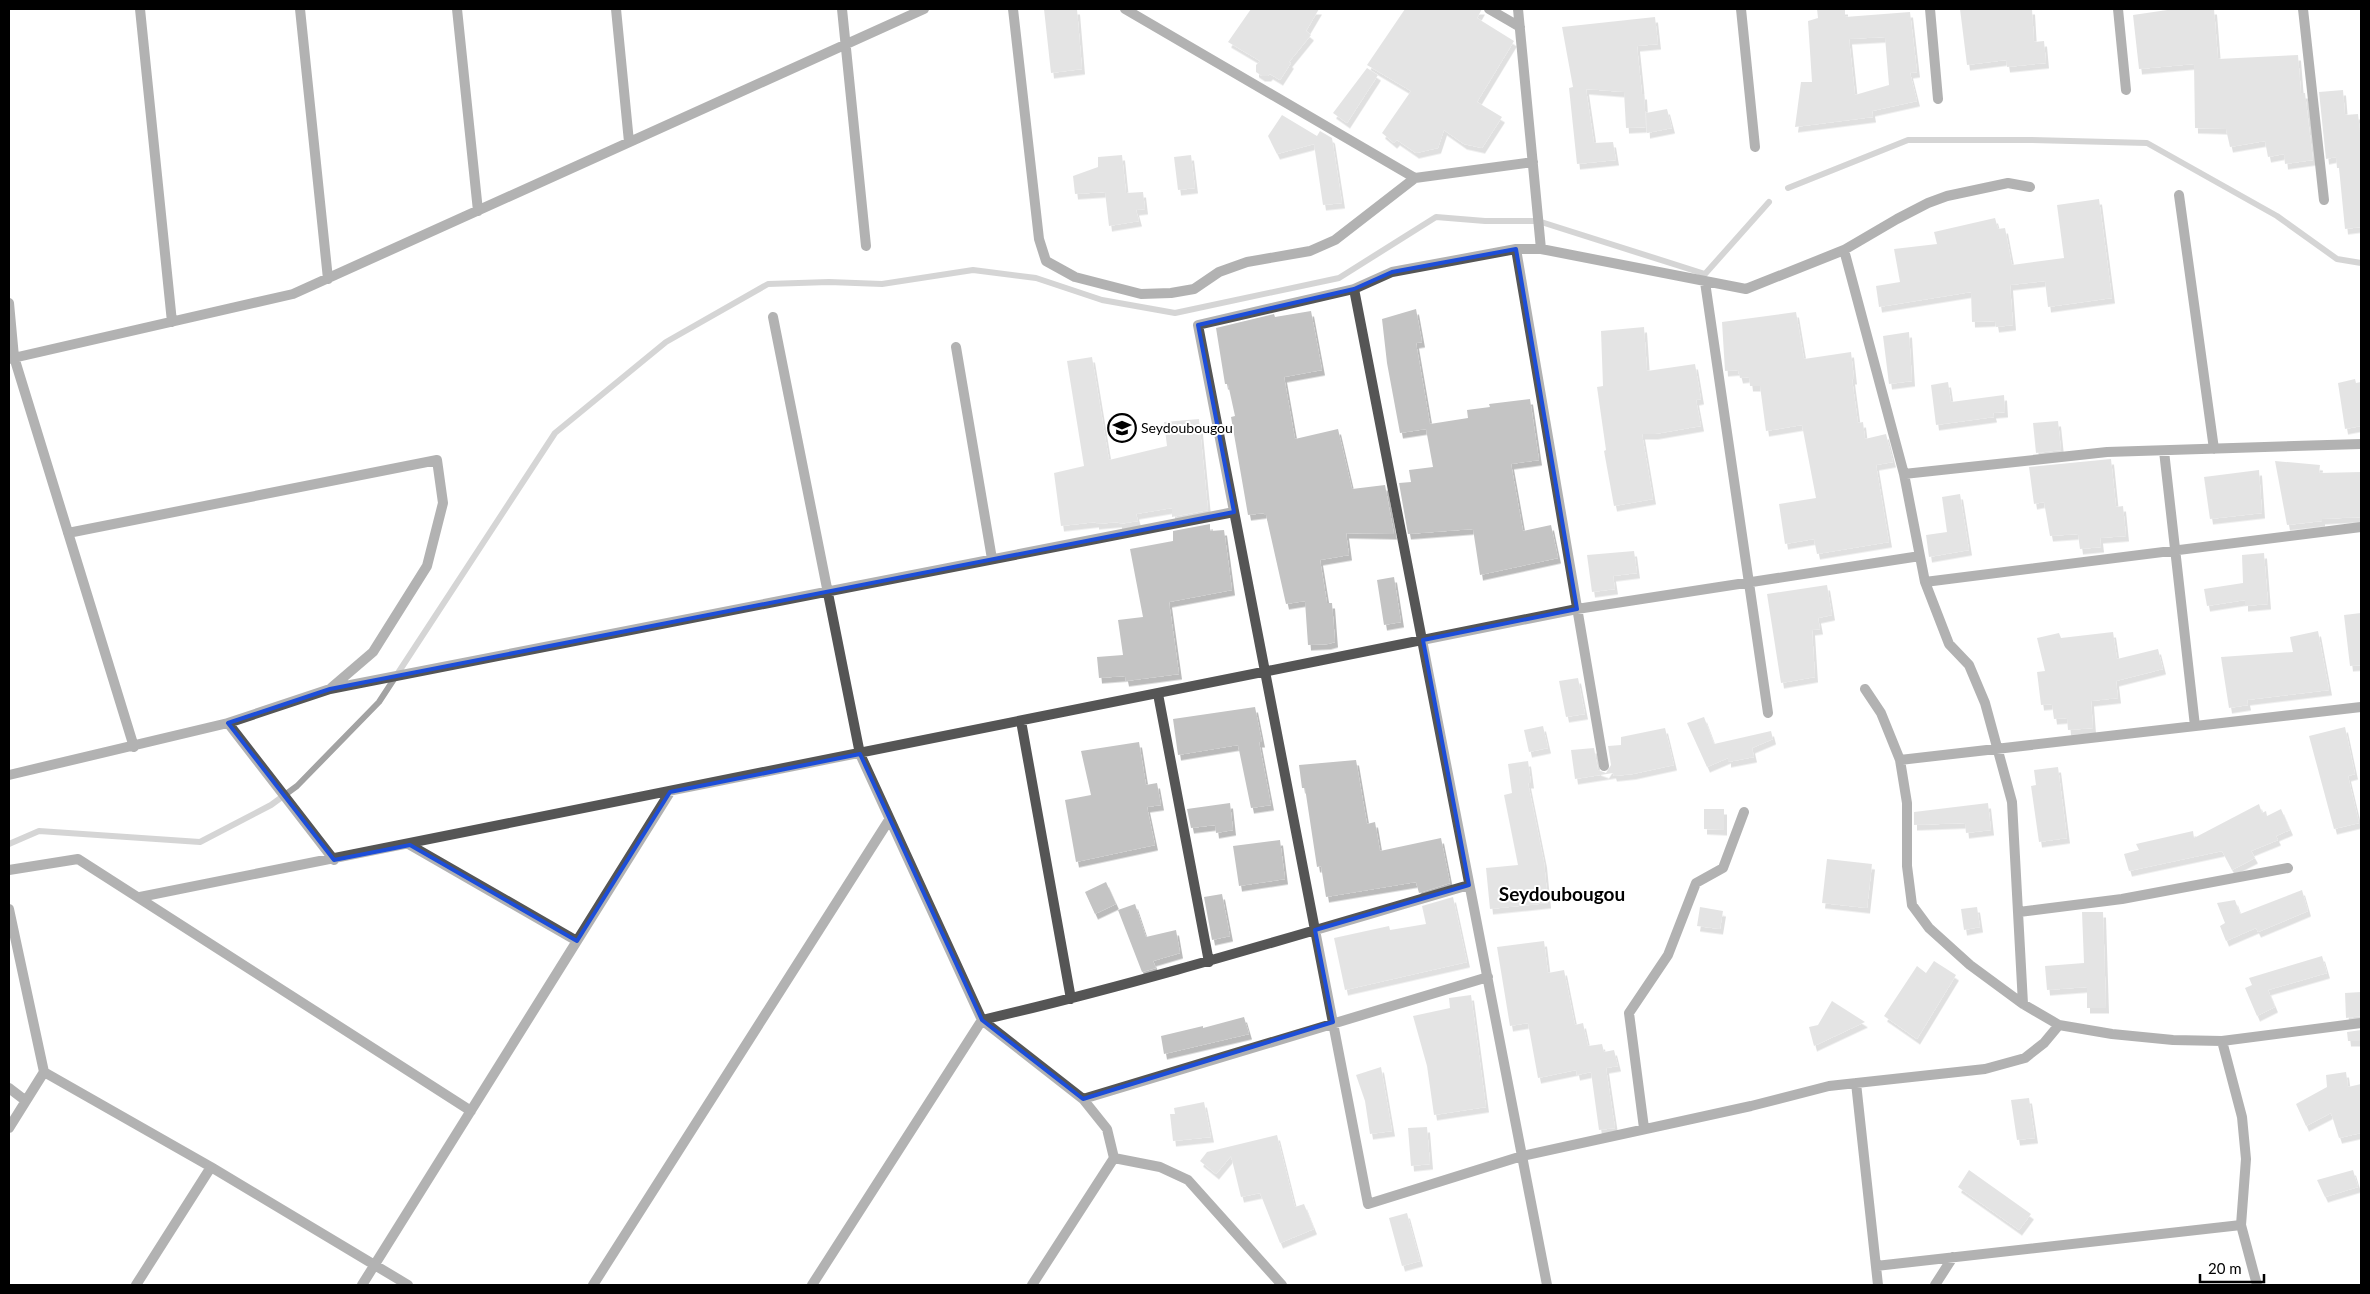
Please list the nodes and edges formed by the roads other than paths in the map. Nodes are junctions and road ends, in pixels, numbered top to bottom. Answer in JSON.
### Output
{"nodes":[{"id":1,"x":140,"y":9,"type":"edge"},
{"id":2,"x":300,"y":9,"type":"edge"},
{"id":3,"x":457,"y":9,"type":"edge"},
{"id":4,"x":616,"y":9,"type":"edge"},
{"id":5,"x":842,"y":9,"type":"edge"},
{"id":6,"x":924,"y":9,"type":"edge"},
{"id":7,"x":1013,"y":9,"type":"edge"},
{"id":8,"x":1125,"y":9,"type":"edge"},
{"id":9,"x":1490,"y":9,"type":"edge"},
{"id":10,"x":1518,"y":9,"type":"edge"},
{"id":11,"x":1741,"y":9,"type":"edge"},
{"id":12,"x":1930,"y":9,"type":"edge"},
{"id":13,"x":2118,"y":9,"type":"edge"},
{"id":14,"x":2303,"y":9,"type":"edge"},
{"id":15,"x":1520,"y":27,"type":"junction"},
{"id":16,"x":846,"y":44,"type":"junction"},
{"id":17,"x":2126,"y":90,"type":"dead end"},
{"id":18,"x":1938,"y":99,"type":"dead end"},
{"id":19,"x":630,"y":142,"type":"junction"},
{"id":20,"x":1755,"y":147,"type":"dead end"},
{"id":21,"x":1533,"y":162,"type":"junction"},
{"id":22,"x":1415,"y":178,"type":"junction"},
{"id":23,"x":2030,"y":187,"type":"dead end"},
{"id":24,"x":2179,"y":195,"type":"dead end"},
{"id":25,"x":2324,"y":200,"type":"dead end"},
{"id":26,"x":478,"y":211,"type":"junction"},
{"id":27,"x":866,"y":246,"type":"dead end"},
{"id":28,"x":1516,"y":249,"type":"junction"},
{"id":29,"x":1541,"y":249,"type":"junction"},
{"id":30,"x":1844,"y":250,"type":"junction"},
{"id":31,"x":328,"y":279,"type":"junction"},
{"id":32,"x":1705,"y":282,"type":"junction"},
{"id":33,"x":1354,"y":289,"type":"junction"},
{"id":34,"x":9,"y":303,"type":"edge"},
{"id":35,"x":773,"y":317,"type":"dead end"},
{"id":36,"x":172,"y":322,"type":"junction"},
{"id":37,"x":956,"y":347,"type":"dead end"},
{"id":38,"x":12,"y":358,"type":"edge"},
{"id":39,"x":2361,"y":444,"type":"edge"},
{"id":40,"x":2214,"y":450,"type":"junction"},
{"id":41,"x":2164,"y":451,"type":"junction"},
{"id":42,"x":1904,"y":474,"type":"junction"},
{"id":43,"x":1234,"y":512,"type":"junction"},
{"id":44,"x":2361,"y":528,"type":"edge"},
{"id":45,"x":68,"y":533,"type":"junction"},
{"id":46,"x":2175,"y":551,"type":"junction"},
{"id":47,"x":1920,"y":556,"type":"junction"},
{"id":48,"x":992,"y":559,"type":"junction"},
{"id":49,"x":1925,"y":582,"type":"junction"},
{"id":50,"x":1749,"y":583,"type":"junction"},
{"id":51,"x":828,"y":591,"type":"junction"},
{"id":52,"x":1577,"y":609,"type":"junction"},
{"id":53,"x":1422,"y":640,"type":"junction"},
{"id":54,"x":1265,"y":672,"type":"junction"},
{"id":55,"x":330,"y":689,"type":"junction"},
{"id":56,"x":1865,"y":689,"type":"dead end"},
{"id":57,"x":1158,"y":694,"type":"junction"},
{"id":58,"x":2361,"y":706,"type":"edge"},
{"id":59,"x":1768,"y":713,"type":"dead end"},
{"id":60,"x":1021,"y":721,"type":"junction"},
{"id":61,"x":228,"y":723,"type":"junction"},
{"id":62,"x":2195,"y":726,"type":"junction"},
{"id":63,"x":134,"y":747,"type":"junction"},
{"id":64,"x":1998,"y":749,"type":"junction"},
{"id":65,"x":860,"y":754,"type":"junction"},
{"id":66,"x":1900,"y":760,"type":"junction"},
{"id":67,"x":1604,"y":766,"type":"dead end"},
{"id":68,"x":9,"y":775,"type":"edge"},
{"id":69,"x":670,"y":792,"type":"junction"},
{"id":70,"x":1744,"y":812,"type":"dead end"},
{"id":71,"x":889,"y":820,"type":"junction"},
{"id":72,"x":410,"y":845,"type":"junction"},
{"id":73,"x":334,"y":860,"type":"junction"},
{"id":74,"x":2288,"y":868,"type":"dead end"},
{"id":75,"x":9,"y":870,"type":"edge"},
{"id":76,"x":1470,"y":885,"type":"junction"},
{"id":77,"x":140,"y":897,"type":"junction"},
{"id":78,"x":9,"y":909,"type":"edge"},
{"id":79,"x":2019,"y":912,"type":"junction"},
{"id":80,"x":1315,"y":930,"type":"junction"},
{"id":81,"x":577,"y":941,"type":"junction"},
{"id":82,"x":1209,"y":962,"type":"junction"},
{"id":83,"x":1488,"y":977,"type":"junction"},
{"id":84,"x":1071,"y":999,"type":"junction"},
{"id":85,"x":2023,"y":1004,"type":"junction"},
{"id":86,"x":982,"y":1020,"type":"junction"},
{"id":87,"x":1333,"y":1022,"type":"junction"},
{"id":88,"x":2361,"y":1023,"type":"edge"},
{"id":89,"x":2059,"y":1025,"type":"junction"},
{"id":90,"x":2222,"y":1041,"type":"junction"},
{"id":91,"x":44,"y":1072,"type":"junction"},
{"id":92,"x":1856,"y":1083,"type":"junction"},
{"id":93,"x":9,"y":1088,"type":"edge"},
{"id":94,"x":1083,"y":1099,"type":"junction"},
{"id":95,"x":26,"y":1101,"type":"junction"},
{"id":96,"x":471,"y":1111,"type":"junction"},
{"id":97,"x":9,"y":1128,"type":"edge"},
{"id":98,"x":1644,"y":1128,"type":"junction"},
{"id":99,"x":1522,"y":1156,"type":"junction"},
{"id":100,"x":1114,"y":1158,"type":"junction"},
{"id":101,"x":210,"y":1167,"type":"junction"},
{"id":102,"x":2241,"y":1225,"type":"junction"},
{"id":103,"x":1953,"y":1257,"type":"junction"},
{"id":104,"x":375,"y":1265,"type":"junction"},
{"id":105,"x":1876,"y":1266,"type":"junction"},
{"id":106,"x":136,"y":1285,"type":"edge"},
{"id":107,"x":362,"y":1285,"type":"edge"},
{"id":108,"x":408,"y":1285,"type":"edge"},
{"id":109,"x":593,"y":1285,"type":"edge"},
{"id":110,"x":812,"y":1285,"type":"edge"},
{"id":111,"x":1032,"y":1285,"type":"edge"},
{"id":112,"x":1282,"y":1285,"type":"edge"},
{"id":113,"x":1547,"y":1285,"type":"edge"},
{"id":114,"x":1878,"y":1285,"type":"edge"},
{"id":115,"x":1935,"y":1285,"type":"edge"},
{"id":116,"x":2257,"y":1285,"type":"edge"}],
"edges":[{"from":1,"to":36,"type":"street"},
{"from":2,"to":31,"type":"street"},
{"from":3,"to":26,"type":"street"},
{"from":4,"to":19,"type":"street"},
{"from":5,"to":16,"type":"street"},
{"from":6,"to":16,"type":"street"},
{"from":7,"to":22,"type":"street"},
{"from":8,"to":22,"type":"street"},
{"from":9,"to":15,"type":"street"},
{"from":10,"to":15,"type":"street"},
{"from":11,"to":20,"type":"street"},
{"from":12,"to":18,"type":"street"},
{"from":13,"to":17,"type":"street"},
{"from":14,"to":25,"type":"street"},
{"from":15,"to":21,"type":"street"},
{"from":16,"to":19,"type":"street"},
{"from":16,"to":27,"type":"street"},
{"from":19,"to":26,"type":"street"},
{"from":21,"to":22,"type":"street"},
{"from":21,"to":29,"type":"street"},
{"from":23,"to":30,"type":"street"},
{"from":24,"to":40,"type":"street"},
{"from":26,"to":31,"type":"street"},
{"from":28,"to":29,"type":"street"},
{"from":28,"to":33,"type":"street"},
{"from":28,"to":52,"type":"street"},
{"from":29,"to":32,"type":"street"},
{"from":30,"to":32,"type":"street"},
{"from":30,"to":42,"type":"street"},
{"from":31,"to":36,"type":"street"},
{"from":32,"to":50,"type":"street"},
{"from":33,"to":43,"type":"street"},
{"from":33,"to":53,"type":"street"},
{"from":34,"to":38,"type":"street"},
{"from":35,"to":51,"type":"street"},
{"from":36,"to":38,"type":"street"},
{"from":37,"to":48,"type":"street"},
{"from":38,"to":45,"type":"street"},
{"from":39,"to":40,"type":"street"},
{"from":40,"to":41,"type":"street"},
{"from":41,"to":42,"type":"street"},
{"from":41,"to":46,"type":"street"},
{"from":42,"to":47,"type":"street"},
{"from":43,"to":48,"type":"street"},
{"from":43,"to":54,"type":"street"},
{"from":44,"to":46,"type":"street"},
{"from":45,"to":55,"type":"street"},
{"from":45,"to":63,"type":"street"},
{"from":46,"to":49,"type":"street"},
{"from":46,"to":62,"type":"street"},
{"from":47,"to":49,"type":"street"},
{"from":47,"to":50,"type":"street"},
{"from":48,"to":51,"type":"street"},
{"from":49,"to":64,"type":"street"},
{"from":50,"to":52,"type":"street"},
{"from":50,"to":59,"type":"street"},
{"from":51,"to":55,"type":"street"},
{"from":51,"to":65,"type":"street"},
{"from":52,"to":53,"type":"street"},
{"from":52,"to":67,"type":"street"},
{"from":53,"to":54,"type":"street"},
{"from":53,"to":76,"type":"street"},
{"from":54,"to":57,"type":"street"},
{"from":54,"to":80,"type":"street"},
{"from":55,"to":61,"type":"street"},
{"from":56,"to":66,"type":"street"},
{"from":57,"to":60,"type":"street"},
{"from":57,"to":82,"type":"street"},
{"from":58,"to":62,"type":"street"},
{"from":60,"to":65,"type":"street"},
{"from":60,"to":84,"type":"street"},
{"from":61,"to":63,"type":"street"},
{"from":61,"to":73,"type":"street"},
{"from":62,"to":64,"type":"street"},
{"from":63,"to":68,"type":"street"},
{"from":64,"to":66,"type":"street"},
{"from":64,"to":79,"type":"street"},
{"from":65,"to":69,"type":"street"},
{"from":65,"to":71,"type":"street"},
{"from":66,"to":85,"type":"street"},
{"from":69,"to":72,"type":"street"},
{"from":69,"to":81,"type":"street"},
{"from":70,"to":98,"type":"street"},
{"from":71,"to":86,"type":"street"},
{"from":71,"to":109,"type":"street"},
{"from":72,"to":73,"type":"street"},
{"from":72,"to":81,"type":"street"},
{"from":73,"to":77,"type":"street"},
{"from":74,"to":79,"type":"street"},
{"from":75,"to":77,"type":"street"},
{"from":76,"to":80,"type":"street"},
{"from":76,"to":83,"type":"street"},
{"from":77,"to":96,"type":"street"},
{"from":78,"to":91,"type":"street"},
{"from":79,"to":85,"type":"street"},
{"from":80,"to":82,"type":"street"},
{"from":80,"to":87,"type":"street"},
{"from":81,"to":96,"type":"street"},
{"from":82,"to":84,"type":"street"},
{"from":83,"to":87,"type":"street"},
{"from":83,"to":99,"type":"street"},
{"from":84,"to":86,"type":"street"},
{"from":85,"to":89,"type":"street"},
{"from":86,"to":94,"type":"street"},
{"from":86,"to":110,"type":"street"},
{"from":87,"to":94,"type":"street"},
{"from":87,"to":99,"type":"street"},
{"from":88,"to":90,"type":"street"},
{"from":89,"to":90,"type":"street"},
{"from":89,"to":92,"type":"street"},
{"from":90,"to":102,"type":"street"},
{"from":91,"to":95,"type":"street"},
{"from":91,"to":101,"type":"street"},
{"from":92,"to":98,"type":"street"},
{"from":92,"to":105,"type":"street"},
{"from":93,"to":95,"type":"street"},
{"from":94,"to":100,"type":"street"},
{"from":95,"to":97,"type":"street"},
{"from":96,"to":104,"type":"street"},
{"from":98,"to":99,"type":"street"},
{"from":99,"to":113,"type":"street"},
{"from":100,"to":111,"type":"street"},
{"from":100,"to":112,"type":"street"},
{"from":101,"to":104,"type":"street"},
{"from":101,"to":106,"type":"street"},
{"from":102,"to":103,"type":"street"},
{"from":102,"to":116,"type":"street"},
{"from":103,"to":105,"type":"street"},
{"from":103,"to":115,"type":"street"},
{"from":104,"to":107,"type":"street"},
{"from":104,"to":108,"type":"street"},
{"from":105,"to":114,"type":"street"}]}
